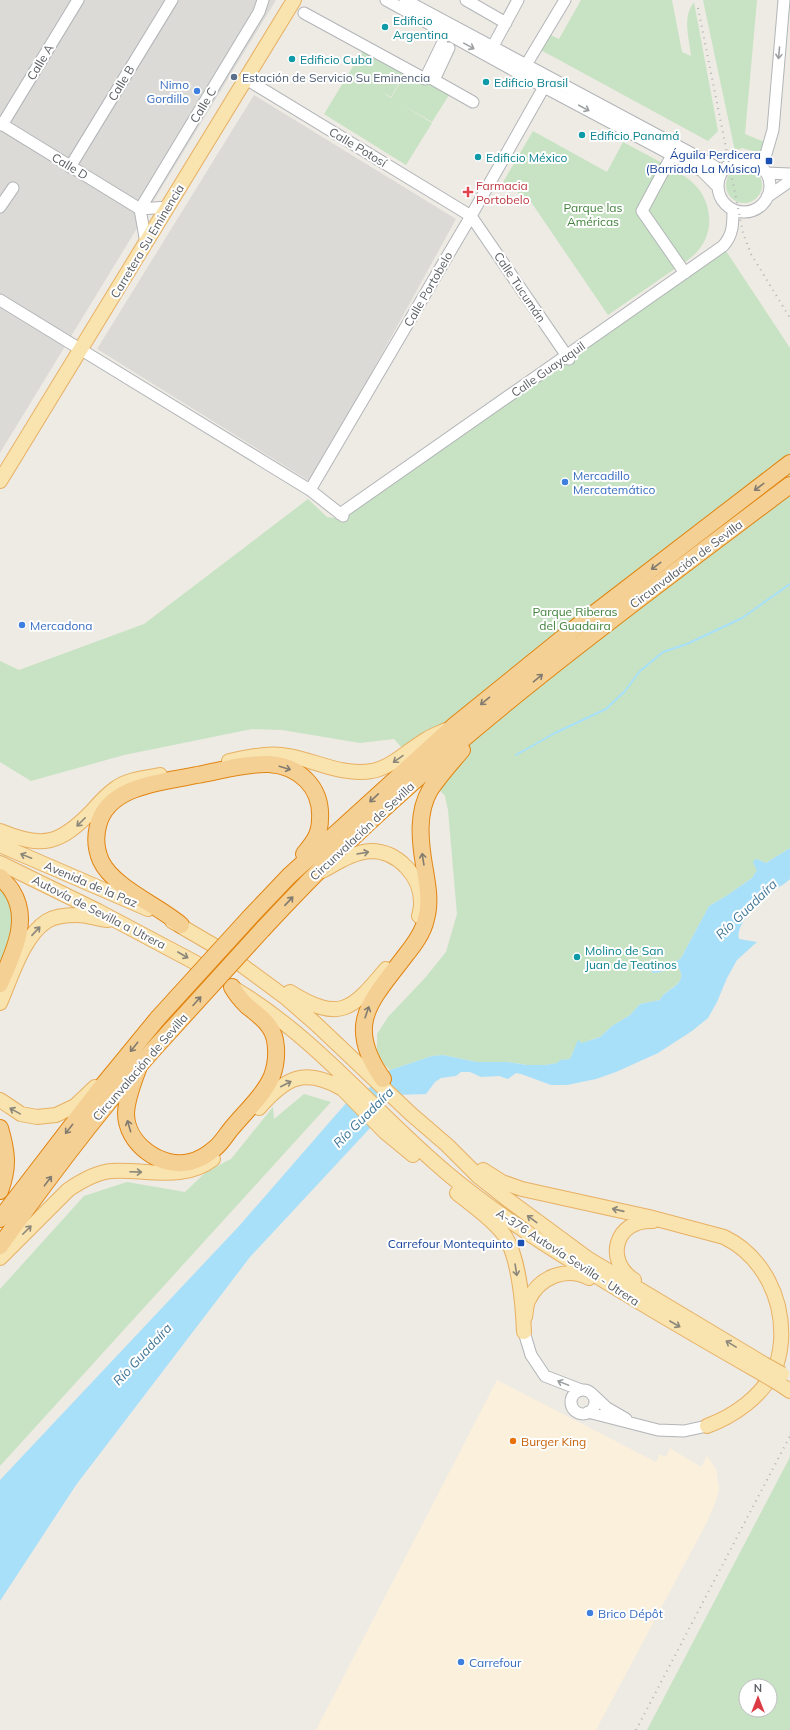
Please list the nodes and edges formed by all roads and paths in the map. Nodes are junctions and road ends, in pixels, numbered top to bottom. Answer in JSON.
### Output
{"nodes":[{"id":1,"x":78,"y":0,"type":"edge"},
{"id":2,"x":172,"y":0,"type":"edge"},
{"id":3,"x":263,"y":0,"type":"edge"},
{"id":4,"x":294,"y":0,"type":"edge"},
{"id":5,"x":386,"y":0,"type":"edge"},
{"id":6,"x":405,"y":0,"type":"edge"},
{"id":7,"x":429,"y":0,"type":"edge"},
{"id":8,"x":466,"y":0,"type":"edge"},
{"id":9,"x":518,"y":0,"type":"edge"},
{"id":10,"x":565,"y":0,"type":"edge"},
{"id":11,"x":784,"y":0,"type":"edge"},
{"id":12,"x":423,"y":10,"type":"junction"},
{"id":13,"x":304,"y":13,"type":"dead end"},
{"id":14,"x":506,"y":22,"type":"junction"},
{"id":15,"x":785,"y":32,"type":"edge"},
{"id":16,"x":492,"y":46,"type":"junction"},
{"id":17,"x":526,"y":64,"type":"junction"},
{"id":18,"x":521,"y":74,"type":"junction"},
{"id":19,"x":246,"y":79,"type":"junction"},
{"id":20,"x":544,"y":88,"type":"junction"},
{"id":21,"x":473,"y":102,"type":"dead end"},
{"id":22,"x":1,"y":124,"type":"edge"},
{"id":23,"x":672,"y":155,"type":"junction"},
{"id":24,"x":757,"y":164,"type":"junction"},
{"id":25,"x":70,"y":167,"type":"junction"},
{"id":26,"x":722,"y":171,"type":"junction"},
{"id":27,"x":766,"y":173,"type":"junction"},
{"id":28,"x":790,"y":174,"type":"edge"},
{"id":29,"x":790,"y":182,"type":"edge"},
{"id":30,"x":717,"y":186,"type":"junction"},
{"id":31,"x":13,"y":188,"type":"dead end"},
{"id":32,"x":767,"y":197,"type":"junction"},
{"id":33,"x":0,"y":207,"type":"edge"},
{"id":34,"x":168,"y":207,"type":"junction"},
{"id":35,"x":140,"y":209,"type":"junction"},
{"id":36,"x":733,"y":210,"type":"junction"},
{"id":37,"x":471,"y":216,"type":"junction"},
{"id":38,"x":146,"y":243,"type":"junction"},
{"id":39,"x":685,"y":273,"type":"junction"},
{"id":40,"x":0,"y":300,"type":"edge"},
{"id":41,"x":81,"y":349,"type":"junction"},
{"id":42,"x":568,"y":357,"type":"junction"},
{"id":43,"x":790,"y":463,"type":"edge"},
{"id":44,"x":0,"y":481,"type":"edge"},
{"id":45,"x":790,"y":485,"type":"edge"},
{"id":46,"x":310,"y":490,"type":"junction"},
{"id":47,"x":484,"y":722,"type":"junction"},
{"id":48,"x":455,"y":725,"type":"junction"},
{"id":49,"x":0,"y":832,"type":"edge"},
{"id":50,"x":0,"y":845,"type":"edge"},
{"id":51,"x":0,"y":863,"type":"edge"},
{"id":52,"x":315,"y":874,"type":"junction"},
{"id":53,"x":289,"y":876,"type":"junction"},
{"id":54,"x":0,"y":877,"type":"edge"},
{"id":55,"x":152,"y":910,"type":"junction"},
{"id":56,"x":124,"y":924,"type":"junction"},
{"id":57,"x":181,"y":925,"type":"junction"},
{"id":58,"x":213,"y":945,"type":"dead end"},
{"id":59,"x":228,"y":955,"type":"dead end"},
{"id":60,"x":196,"y":963,"type":"dead end"},
{"id":61,"x":251,"y":972,"type":"junction"},
{"id":62,"x":0,"y":984,"type":"edge"},
{"id":63,"x":229,"y":985,"type":"joint"},
{"id":64,"x":0,"y":1003,"type":"edge"},
{"id":65,"x":142,"y":1061,"type":"junction"},
{"id":66,"x":374,"y":1072,"type":"junction"},
{"id":67,"x":110,"y":1076,"type":"junction"},
{"id":68,"x":344,"y":1084,"type":"junction"},
{"id":69,"x":0,"y":1100,"type":"edge"},
{"id":70,"x":0,"y":1128,"type":"edge"},
{"id":71,"x":389,"y":1128,"type":"junction"},
{"id":72,"x":447,"y":1145,"type":"junction"},
{"id":73,"x":408,"y":1151,"type":"junction"},
{"id":74,"x":0,"y":1192,"type":"edge"},
{"id":75,"x":0,"y":1219,"type":"edge"},
{"id":76,"x":511,"y":1222,"type":"junction"},
{"id":77,"x":669,"y":1222,"type":"junction"},
{"id":78,"x":0,"y":1246,"type":"edge"},
{"id":79,"x":0,"y":1258,"type":"edge"},
{"id":80,"x":657,"y":1314,"type":"junction"},
{"id":81,"x":686,"y":1317,"type":"junction"},
{"id":82,"x":524,"y":1328,"type":"junction"},
{"id":83,"x":763,"y":1368,"type":"junction"},
{"id":84,"x":785,"y":1382,"type":"edge"},
{"id":85,"x":586,"y":1391,"type":"junction"},
{"id":86,"x":588,"y":1412,"type":"junction"},
{"id":87,"x":631,"y":1422,"type":"junction"},
{"id":88,"x":707,"y":1426,"type":"joint"}],
"edges":[{"from":1,"to":22,"type":"street","name":"Calle A"},
{"from":2,"to":25,"type":"street","name":"Calle B"},
{"from":3,"to":35,"type":"street","name":"Calle C"},
{"from":4,"to":19,"type":"main road","name":"Carretera Su Eminencia"},
{"from":5,"to":18,"type":"street","one_way":true},
{"from":6,"to":12,"type":"street"},
{"from":7,"to":12,"type":"street"},
{"from":8,"to":14,"type":"street"},
{"from":9,"to":14,"type":"street"},
{"from":10,"to":17,"type":"street"},
{"from":11,"to":15,"type":"street"},
{"from":12,"to":16,"type":"street"},
{"from":13,"to":21,"type":"street"},
{"from":14,"to":16,"type":"street"},
{"from":15,"to":24,"type":"street","one_way":true},
{"from":16,"to":17,"type":"street"},
{"from":17,"to":18,"type":"street"},
{"from":17,"to":26,"type":"street"},
{"from":18,"to":20,"type":"street"},
{"from":19,"to":34,"type":"main road","name":"Carretera Su Eminencia"},
{"from":19,"to":37,"type":"street","name":"Calle Potosí"},
{"from":20,"to":23,"type":"street","one_way":true},
{"from":20,"to":37,"type":"street","name":"Calle Portobelo"},
{"from":22,"to":25,"type":"street","name":"Calle D"},
{"from":23,"to":30,"type":"street"},
{"from":23,"to":39,"type":"street"},
{"from":24,"to":26,"type":"street"},
{"from":24,"to":27,"type":"street"},
{"from":25,"to":35,"type":"street","name":"Calle D"},
{"from":26,"to":30,"type":"street"},
{"from":27,"to":28,"type":"street"},
{"from":27,"to":32,"type":"street"},
{"from":29,"to":32,"type":"street"},
{"from":30,"to":36,"type":"street"},
{"from":31,"to":33,"type":"street"},
{"from":32,"to":36,"type":"street"},
{"from":34,"to":35,"type":"street"},
{"from":34,"to":38,"type":"main road","name":"Carretera Su Eminencia"},
{"from":35,"to":38,"type":"street"},
{"from":36,"to":39,"type":"street","name":"Calle Guayaquil"},
{"from":37,"to":42,"type":"street","name":"Calle Tucumán"},
{"from":37,"to":46,"type":"street","name":"Calle Portobelo"},
{"from":38,"to":41,"type":"main road","name":"Carretera Su Eminencia"},
{"from":39,"to":42,"type":"street","name":"Calle Guayaquil"},
{"from":40,"to":41,"type":"street"},
{"from":41,"to":44,"type":"main road","name":"Carretera Su Eminencia"},
{"from":41,"to":46,"type":"street"},
{"from":42,"to":46,"type":"street","name":"Calle Guayaquil"},
{"from":43,"to":48,"type":"highway","name":"Circunvalación de Sevilla","one_way":true},
{"from":47,"to":45,"type":"highway","name":"Circunvalación de Sevilla","one_way":true},
{"from":47,"to":52,"type":"highway","name":"Circunvalación de Sevilla"},
{"from":66,"to":47,"type":"highway","one_way":true},
{"from":48,"to":49,"type":"main road","one_way":true},
{"from":48,"to":53,"type":"highway","name":"Circunvalación de Sevilla","one_way":true},
{"from":49,"to":55,"type":"main road"},
{"from":55,"to":50,"type":"main road","name":"Avenida de la Paz","one_way":true},
{"from":51,"to":56,"type":"main road","name":"Autovía de Sevilla a Utrera"},
{"from":52,"to":61,"type":"main road","one_way":true},
{"from":65,"to":52,"type":"highway","name":"Circunvalación de Sevilla","one_way":true,"bridge":true},
{"from":57,"to":53,"type":"highway","one_way":true},
{"from":53,"to":67,"type":"highway","name":"Circunvalación de Sevilla","one_way":true,"bridge":true},
{"from":54,"to":62,"type":"highway"},
{"from":55,"to":57,"type":"main road","name":"Avenida de la Paz"},
{"from":56,"to":60,"type":"main road","name":"Autovía de Sevilla a Utrera","one_way":true},
{"from":64,"to":56,"type":"main road","one_way":true},
{"from":57,"to":58,"type":"main road"},
{"from":59,"to":61,"type":"main road"},
{"from":61,"to":66,"type":"main road"},
{"from":63,"to":65,"type":"highway","one_way":true},
{"from":63,"to":68,"type":"main road"},
{"from":78,"to":65,"type":"highway","name":"Circunvalación de Sevilla","one_way":true},
{"from":66,"to":72,"type":"main road","name":"A-376 Autovía Sevilla - Utrera"},
{"from":67,"to":69,"type":"main road","one_way":true},
{"from":67,"to":75,"type":"highway","name":"Circunvalación de Sevilla","one_way":true},
{"from":68,"to":71,"type":"main road"},
{"from":79,"to":68,"type":"main road","one_way":true},
{"from":70,"to":74,"type":"highway"},
{"from":71,"to":73,"type":"main road"},
{"from":71,"to":76,"type":"main road","name":"A-376 Autovía Sevilla - Utrera"},
{"from":77,"to":72,"type":"main road","one_way":true},
{"from":81,"to":72,"type":"main road","name":"A-376 Autovía Sevilla - Utrera","one_way":true},
{"from":73,"to":76,"type":"main road"},
{"from":73,"to":82,"type":"main road","one_way":true},
{"from":76,"to":80,"type":"main road","name":"A-376 Autovía Sevilla - Utrera"},
{"from":77,"to":81,"type":"main road"},
{"from":77,"to":88,"type":"main road"},
{"from":80,"to":82,"type":"main road"},
{"from":80,"to":83,"type":"main road","name":"A-376 Autovía Sevilla - Utrera","one_way":true},
{"from":83,"to":81,"type":"main road","name":"A-376 Autovía Sevilla - Utrera","one_way":true},
{"from":85,"to":82,"type":"street","one_way":true},
{"from":83,"to":84,"type":"main road","name":"A-376 Autovía Sevilla - Utrera","bridge":true},
{"from":85,"to":86,"type":"street"},
{"from":85,"to":86,"type":"street"},
{"from":85,"to":87,"type":"street"},
{"from":86,"to":87,"type":"street"},
{"from":87,"to":88,"type":"street"}]}
